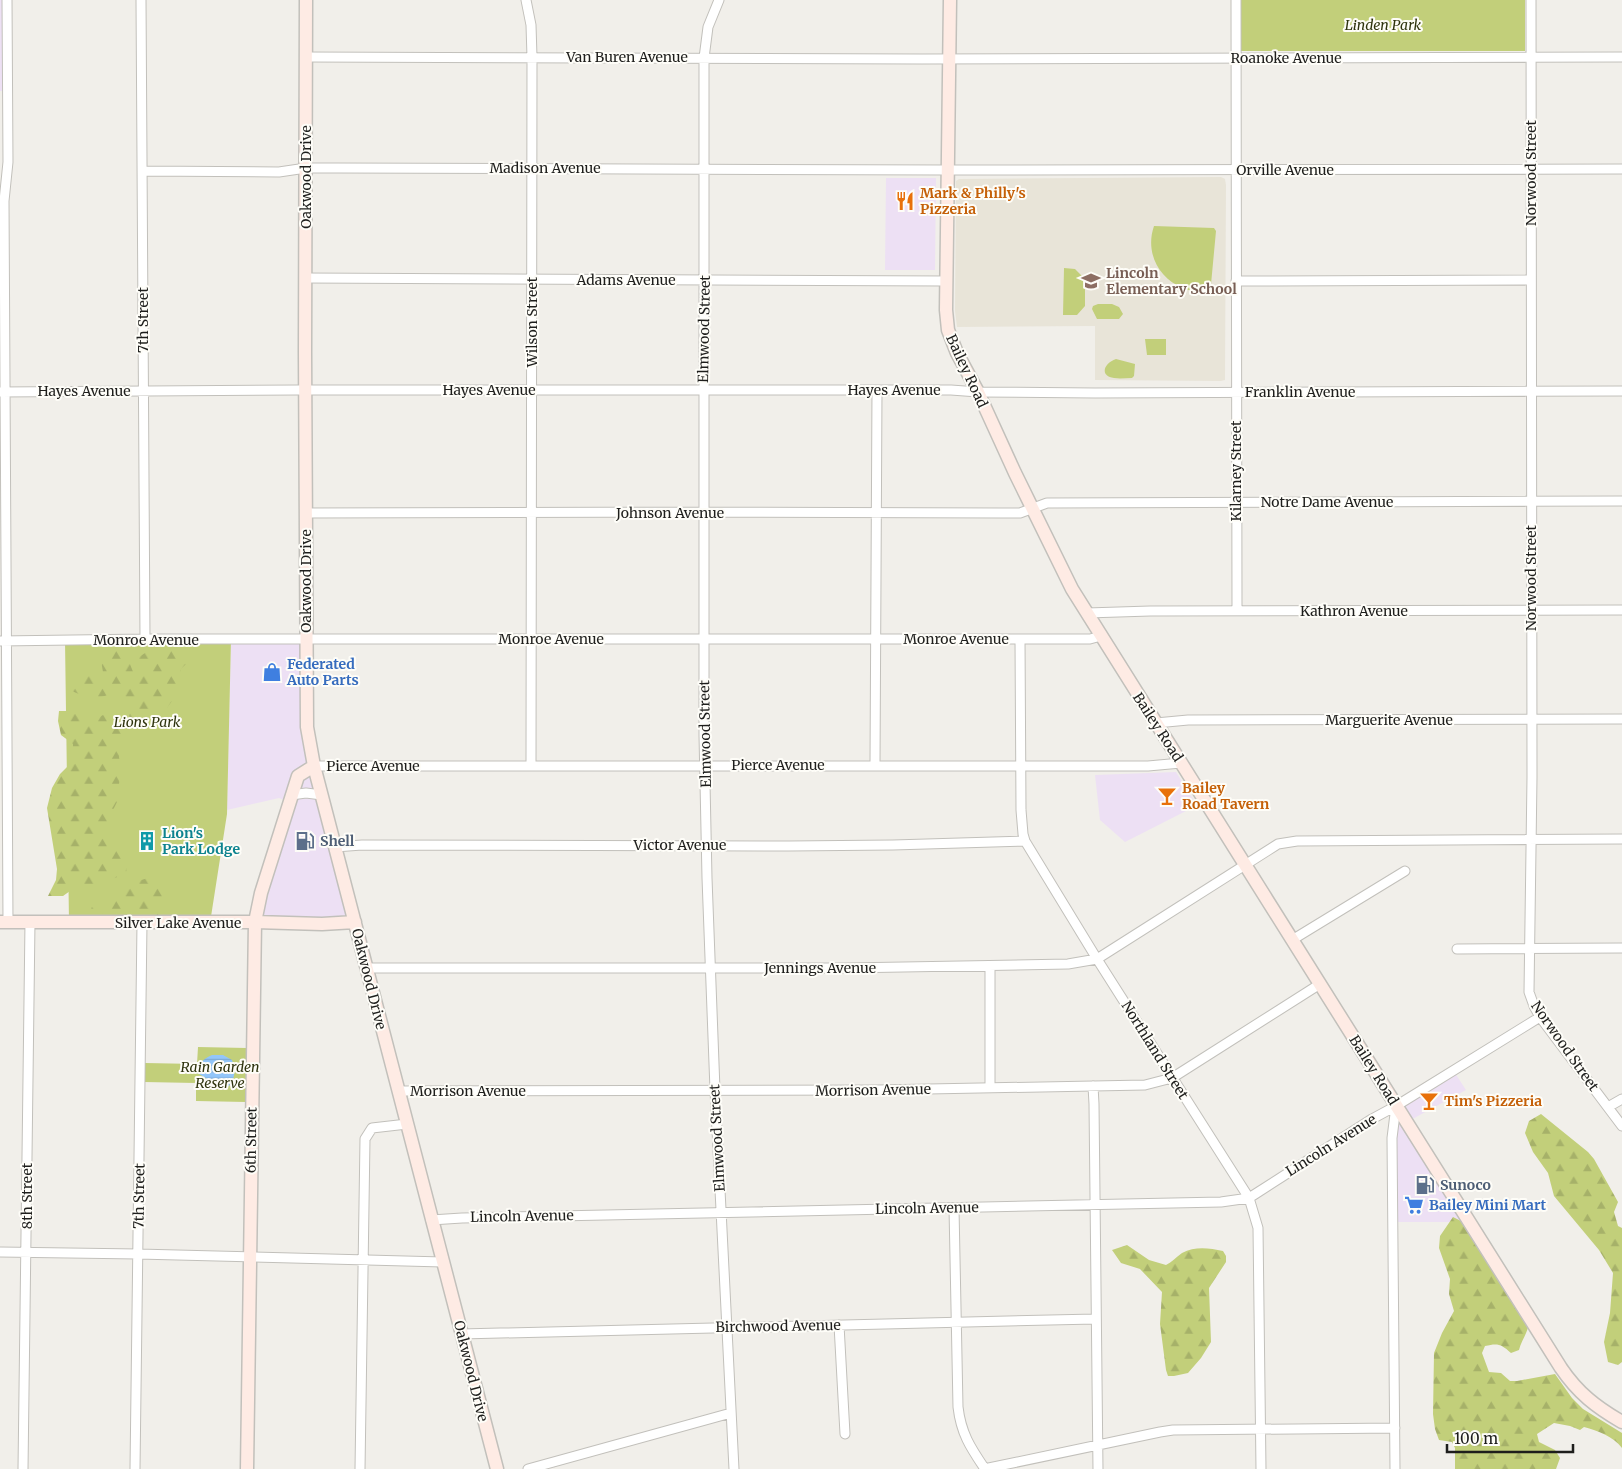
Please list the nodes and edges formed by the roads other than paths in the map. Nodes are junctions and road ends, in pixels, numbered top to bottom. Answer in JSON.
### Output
{"nodes":[{"id":1,"x":7,"y":0,"type":"edge"},
{"id":2,"x":141,"y":0,"type":"edge"},
{"id":3,"x":306,"y":0,"type":"edge"},
{"id":4,"x":526,"y":0,"type":"edge"},
{"id":5,"x":719,"y":0,"type":"edge"},
{"id":6,"x":950,"y":0,"type":"edge"},
{"id":7,"x":1236,"y":0,"type":"edge"},
{"id":8,"x":1530,"y":0,"type":"edge"},
{"id":9,"x":306,"y":57,"type":"junction"},
{"id":10,"x":532,"y":57,"type":"junction"},
{"id":11,"x":1530,"y":57,"type":"junction"},
{"id":12,"x":1622,"y":57,"type":"edge"},
{"id":13,"x":704,"y":58,"type":"junction"},
{"id":14,"x":949,"y":58,"type":"junction"},
{"id":15,"x":1236,"y":58,"type":"junction"},
{"id":16,"x":306,"y":168,"type":"junction"},
{"id":17,"x":532,"y":168,"type":"junction"},
{"id":18,"x":705,"y":169,"type":"junction"},
{"id":19,"x":1531,"y":169,"type":"junction"},
{"id":20,"x":1622,"y":169,"type":"edge"},
{"id":21,"x":948,"y":170,"type":"junction"},
{"id":22,"x":1236,"y":170,"type":"junction"},
{"id":23,"x":143,"y":171,"type":"junction"},
{"id":24,"x":305,"y":278,"type":"junction"},
{"id":25,"x":533,"y":280,"type":"junction"},
{"id":26,"x":704,"y":280,"type":"junction"},
{"id":27,"x":1530,"y":280,"type":"junction"},
{"id":28,"x":947,"y":281,"type":"junction"},
{"id":29,"x":1236,"y":281,"type":"junction"},
{"id":30,"x":144,"y":390,"type":"junction"},
{"id":31,"x":306,"y":390,"type":"junction"},
{"id":32,"x":532,"y":390,"type":"junction"},
{"id":33,"x":703,"y":390,"type":"junction"},
{"id":34,"x":877,"y":390,"type":"junction"},
{"id":35,"x":1531,"y":391,"type":"junction"},
{"id":36,"x":1622,"y":391,"type":"edge"},
{"id":37,"x":2,"y":392,"type":"edge"},
{"id":38,"x":978,"y":392,"type":"junction"},
{"id":39,"x":1236,"y":392,"type":"junction"},
{"id":40,"x":1531,"y":501,"type":"junction"},
{"id":41,"x":1622,"y":501,"type":"edge"},
{"id":42,"x":1236,"y":502,"type":"junction"},
{"id":43,"x":1032,"y":508,"type":"junction"},
{"id":44,"x":703,"y":512,"type":"junction"},
{"id":45,"x":306,"y":513,"type":"junction"},
{"id":46,"x":532,"y":513,"type":"junction"},
{"id":47,"x":876,"y":513,"type":"junction"},
{"id":48,"x":1531,"y":610,"type":"junction"},
{"id":49,"x":1622,"y":610,"type":"edge"},
{"id":50,"x":1237,"y":611,"type":"junction"},
{"id":51,"x":1087,"y":613,"type":"junction"},
{"id":52,"x":1101,"y":636,"type":"junction"},
{"id":53,"x":531,"y":638,"type":"junction"},
{"id":54,"x":145,"y":639,"type":"junction"},
{"id":55,"x":307,"y":639,"type":"junction"},
{"id":56,"x":704,"y":639,"type":"junction"},
{"id":57,"x":876,"y":639,"type":"junction"},
{"id":58,"x":1020,"y":639,"type":"junction"},
{"id":59,"x":3,"y":641,"type":"edge"},
{"id":60,"x":1531,"y":720,"type":"junction"},
{"id":61,"x":1622,"y":720,"type":"edge"},
{"id":62,"x":1156,"y":723,"type":"junction"},
{"id":63,"x":1181,"y":763,"type":"junction"},
{"id":64,"x":531,"y":765,"type":"junction"},
{"id":65,"x":705,"y":765,"type":"junction"},
{"id":66,"x":875,"y":765,"type":"junction"},
{"id":67,"x":314,"y":766,"type":"junction"},
{"id":68,"x":1020,"y":766,"type":"junction"},
{"id":69,"x":291,"y":795,"type":"junction"},
{"id":70,"x":322,"y":795,"type":"junction"},
{"id":71,"x":1622,"y":839,"type":"edge"},
{"id":72,"x":1531,"y":840,"type":"junction"},
{"id":73,"x":1025,"y":841,"type":"junction"},
{"id":74,"x":706,"y":845,"type":"junction"},
{"id":75,"x":335,"y":847,"type":"junction"},
{"id":76,"x":1245,"y":864,"type":"junction"},
{"id":77,"x":1405,"y":871,"type":"dead end"},
{"id":78,"x":4,"y":922,"type":"edge"},
{"id":79,"x":30,"y":922,"type":"junction"},
{"id":80,"x":255,"y":922,"type":"junction"},
{"id":81,"x":355,"y":922,"type":"junction"},
{"id":82,"x":142,"y":923,"type":"junction"},
{"id":83,"x":1292,"y":940,"type":"junction"},
{"id":84,"x":1622,"y":948,"type":"edge"},
{"id":85,"x":1457,"y":949,"type":"dead end"},
{"id":86,"x":1529,"y":949,"type":"junction"},
{"id":87,"x":1097,"y":959,"type":"junction"},
{"id":88,"x":990,"y":966,"type":"junction"},
{"id":89,"x":367,"y":968,"type":"junction"},
{"id":90,"x":710,"y":968,"type":"junction"},
{"id":91,"x":1320,"y":984,"type":"junction"},
{"id":92,"x":1540,"y":1017,"type":"junction"},
{"id":93,"x":1172,"y":1078,"type":"junction"},
{"id":94,"x":1093,"y":1086,"type":"junction"},
{"id":95,"x":990,"y":1088,"type":"junction"},
{"id":96,"x":715,"y":1090,"type":"junction"},
{"id":97,"x":398,"y":1091,"type":"junction"},
{"id":98,"x":1622,"y":1099,"type":"edge"},
{"id":99,"x":1396,"y":1106,"type":"junction"},
{"id":100,"x":1608,"y":1107,"type":"junction"},
{"id":101,"x":407,"y":1124,"type":"junction"},
{"id":102,"x":1622,"y":1126,"type":"edge"},
{"id":103,"x":1249,"y":1198,"type":"junction"},
{"id":104,"x":1095,"y":1206,"type":"junction"},
{"id":105,"x":954,"y":1208,"type":"junction"},
{"id":106,"x":720,"y":1212,"type":"junction"},
{"id":107,"x":431,"y":1220,"type":"junction"},
{"id":108,"x":0,"y":1252,"type":"edge"},
{"id":109,"x":27,"y":1252,"type":"junction"},
{"id":110,"x":138,"y":1254,"type":"junction"},
{"id":111,"x":249,"y":1258,"type":"junction"},
{"id":112,"x":364,"y":1260,"type":"junction"},
{"id":113,"x":443,"y":1262,"type":"junction"},
{"id":114,"x":1095,"y":1319,"type":"junction"},
{"id":115,"x":956,"y":1323,"type":"junction"},
{"id":116,"x":839,"y":1325,"type":"junction"},
{"id":117,"x":727,"y":1327,"type":"junction"},
{"id":118,"x":462,"y":1334,"type":"junction"},
{"id":119,"x":731,"y":1413,"type":"junction"},
{"id":120,"x":1622,"y":1422,"type":"edge"},
{"id":121,"x":1396,"y":1428,"type":"junction"},
{"id":122,"x":1260,"y":1429,"type":"junction"},
{"id":123,"x":845,"y":1434,"type":"dead end"},
{"id":124,"x":1097,"y":1445,"type":"junction"},
{"id":125,"x":23,"y":1469,"type":"edge"},
{"id":126,"x":136,"y":1469,"type":"edge"},
{"id":127,"x":247,"y":1469,"type":"edge"},
{"id":128,"x":360,"y":1469,"type":"edge"},
{"id":129,"x":497,"y":1469,"type":"edge"},
{"id":130,"x":528,"y":1469,"type":"edge"},
{"id":131,"x":734,"y":1469,"type":"edge"},
{"id":132,"x":985,"y":1469,"type":"edge"},
{"id":133,"x":1098,"y":1469,"type":"edge"},
{"id":134,"x":1261,"y":1469,"type":"edge"},
{"id":135,"x":1395,"y":1469,"type":"edge"}],
"edges":[{"from":1,"to":37,"type":"street"},
{"from":2,"to":23,"type":"street","name":"7th Street"},
{"from":3,"to":9,"type":"street","name":"Oakwood Drive"},
{"from":4,"to":10,"type":"street","name":"Wilson Street"},
{"from":5,"to":13,"type":"street","name":"Elmwood Street"},
{"from":6,"to":14,"type":"street","name":"Bailey Road"},
{"from":7,"to":15,"type":"street","name":"Kilarney Street"},
{"from":8,"to":11,"type":"street","name":"Norwood Street"},
{"from":9,"to":10,"type":"street","name":"Van Buren Avenue"},
{"from":9,"to":16,"type":"street","name":"Oakwood Drive"},
{"from":10,"to":13,"type":"street","name":"Van Buren Avenue"},
{"from":10,"to":17,"type":"street","name":"Wilson Street"},
{"from":11,"to":12,"type":"street","name":"Roanoke Avenue"},
{"from":11,"to":15,"type":"street","name":"Roanoke Avenue"},
{"from":11,"to":19,"type":"street","name":"Norwood Street"},
{"from":13,"to":14,"type":"street","name":"Van Buren Avenue"},
{"from":13,"to":18,"type":"street","name":"Elmwood Street"},
{"from":14,"to":15,"type":"street","name":"Roanoke Avenue"},
{"from":14,"to":21,"type":"street","name":"Bailey Road"},
{"from":15,"to":22,"type":"street","name":"Kilarney Street"},
{"from":16,"to":17,"type":"street","name":"Madison Avenue"},
{"from":16,"to":23,"type":"street","name":"Madison Avenue"},
{"from":16,"to":24,"type":"street","name":"Oakwood Drive"},
{"from":17,"to":18,"type":"street","name":"Madison Avenue"},
{"from":17,"to":25,"type":"street","name":"Wilson Street"},
{"from":18,"to":21,"type":"street","name":"Madison Avenue"},
{"from":18,"to":26,"type":"street","name":"Elmwood Street"},
{"from":19,"to":20,"type":"street","name":"Orville Avenue"},
{"from":19,"to":22,"type":"street","name":"Orville Avenue"},
{"from":19,"to":27,"type":"street","name":"Norwood Street"},
{"from":21,"to":22,"type":"street","name":"Orville Avenue"},
{"from":21,"to":28,"type":"street","name":"Bailey Road"},
{"from":22,"to":29,"type":"street","name":"Kilarney Street"},
{"from":23,"to":30,"type":"street","name":"7th Street"},
{"from":24,"to":25,"type":"street","name":"Adams Avenue"},
{"from":24,"to":31,"type":"street","name":"Oakwood Drive"},
{"from":25,"to":26,"type":"street","name":"Adams Avenue"},
{"from":25,"to":32,"type":"street","name":"Wilson Street"},
{"from":26,"to":28,"type":"street","name":"Adams Avenue"},
{"from":26,"to":33,"type":"street","name":"Elmwood Street"},
{"from":27,"to":29,"type":"street"},
{"from":27,"to":35,"type":"street","name":"Norwood Street"},
{"from":28,"to":38,"type":"street","name":"Bailey Road"},
{"from":29,"to":39,"type":"street","name":"Kilarney Street"},
{"from":30,"to":31,"type":"street","name":"Hayes Avenue"},
{"from":30,"to":37,"type":"street","name":"Hayes Avenue"},
{"from":30,"to":54,"type":"street","name":"7th Street"},
{"from":31,"to":32,"type":"street","name":"Hayes Avenue"},
{"from":31,"to":45,"type":"street","name":"Oakwood Drive"},
{"from":32,"to":33,"type":"street","name":"Hayes Avenue"},
{"from":32,"to":46,"type":"street","name":"Wilson Street"},
{"from":33,"to":34,"type":"street","name":"Hayes Avenue"},
{"from":33,"to":44,"type":"street","name":"Elmwood Street"},
{"from":34,"to":38,"type":"street","name":"Hayes Avenue"},
{"from":34,"to":47,"type":"street"},
{"from":35,"to":36,"type":"street","name":"Franklin Avenue"},
{"from":35,"to":39,"type":"street","name":"Franklin Avenue"},
{"from":35,"to":40,"type":"street","name":"Norwood Street"},
{"from":37,"to":59,"type":"street"},
{"from":38,"to":39,"type":"street","name":"Franklin Avenue"},
{"from":38,"to":43,"type":"street","name":"Bailey Road"},
{"from":39,"to":42,"type":"street","name":"Kilarney Street"},
{"from":40,"to":41,"type":"street","name":"Notre Dame Avenue"},
{"from":40,"to":42,"type":"street","name":"Notre Dame Avenue"},
{"from":40,"to":48,"type":"street","name":"Norwood Street"},
{"from":42,"to":43,"type":"street","name":"Notre Dame Avenue"},
{"from":42,"to":50,"type":"street","name":"Kilarney Street"},
{"from":43,"to":47,"type":"street","name":"Johnson Avenue"},
{"from":43,"to":51,"type":"street","name":"Bailey Road"},
{"from":44,"to":46,"type":"street","name":"Johnson Avenue"},
{"from":44,"to":47,"type":"street","name":"Johnson Avenue"},
{"from":44,"to":56,"type":"street","name":"Elmwood Street"},
{"from":45,"to":46,"type":"street","name":"Johnson Avenue"},
{"from":45,"to":55,"type":"street","name":"Oakwood Drive"},
{"from":46,"to":53,"type":"street","name":"Wilson Street"},
{"from":47,"to":57,"type":"street"},
{"from":48,"to":49,"type":"street","name":"Kathron Avenue"},
{"from":48,"to":50,"type":"street","name":"Kathron Avenue"},
{"from":48,"to":60,"type":"street","name":"Norwood Street"},
{"from":50,"to":51,"type":"street","name":"Kathron Avenue"},
{"from":51,"to":52,"type":"street","name":"Bailey Road"},
{"from":52,"to":58,"type":"street","name":"Monroe Avenue"},
{"from":52,"to":62,"type":"street","name":"Bailey Road"},
{"from":53,"to":55,"type":"street","name":"Monroe Avenue"},
{"from":53,"to":56,"type":"street","name":"Monroe Avenue"},
{"from":53,"to":64,"type":"street","name":"Wilson Street"},
{"from":54,"to":55,"type":"street","name":"Monroe Avenue"},
{"from":54,"to":59,"type":"street","name":"Monroe Avenue"},
{"from":55,"to":67,"type":"street","name":"Oakwood Drive"},
{"from":56,"to":57,"type":"street","name":"Monroe Avenue"},
{"from":56,"to":65,"type":"street","name":"Elmwood Street"},
{"from":57,"to":58,"type":"street","name":"Monroe Avenue"},
{"from":57,"to":66,"type":"street"},
{"from":58,"to":68,"type":"street","name":"Northland Street"},
{"from":59,"to":78,"type":"street"},
{"from":60,"to":61,"type":"street","name":"Marguerite Avenue"},
{"from":60,"to":62,"type":"street","name":"Marguerite Avenue"},
{"from":60,"to":72,"type":"street","name":"Norwood Street"},
{"from":62,"to":63,"type":"street","name":"Bailey Road"},
{"from":63,"to":68,"type":"street","name":"Pierce Avenue"},
{"from":63,"to":76,"type":"street","name":"Bailey Road"},
{"from":64,"to":65,"type":"street","name":"Pierce Avenue"},
{"from":64,"to":67,"type":"street","name":"Pierce Avenue"},
{"from":65,"to":66,"type":"street","name":"Pierce Avenue"},
{"from":65,"to":74,"type":"street","name":"Elmwood Street"},
{"from":66,"to":68,"type":"street","name":"Pierce Avenue"},
{"from":67,"to":69,"type":"street","name":"6th Street"},
{"from":67,"to":70,"type":"street","name":"Oakwood Drive"},
{"from":68,"to":73,"type":"street","name":"Northland Street"},
{"from":69,"to":70,"type":"street"},
{"from":69,"to":80,"type":"street","name":"6th Street"},
{"from":70,"to":75,"type":"street","name":"Oakwood Drive"},
{"from":71,"to":72,"type":"street","name":"Jennings Avenue"},
{"from":72,"to":76,"type":"street","name":"Jennings Avenue"},
{"from":72,"to":86,"type":"street","name":"Norwood Street"},
{"from":73,"to":74,"type":"street","name":"Victor Avenue"},
{"from":73,"to":87,"type":"street","name":"Northland Street"},
{"from":74,"to":75,"type":"street","name":"Victor Avenue"},
{"from":74,"to":90,"type":"street","name":"Elmwood Street"},
{"from":75,"to":81,"type":"street","name":"Oakwood Drive"},
{"from":76,"to":83,"type":"street","name":"Bailey Road"},
{"from":76,"to":87,"type":"street","name":"Jennings Avenue"},
{"from":77,"to":83,"type":"street"},
{"from":78,"to":79,"type":"street","name":"Silver Lake Avenue"},
{"from":79,"to":82,"type":"street","name":"Silver Lake Avenue"},
{"from":79,"to":109,"type":"street","name":"8th Street"},
{"from":80,"to":81,"type":"street","name":"Silver Lake Avenue"},
{"from":80,"to":82,"type":"street","name":"Silver Lake Avenue"},
{"from":80,"to":111,"type":"street","name":"6th Street"},
{"from":81,"to":89,"type":"street","name":"Oakwood Drive"},
{"from":82,"to":110,"type":"street","name":"7th Street"},
{"from":83,"to":91,"type":"street","name":"Bailey Road"},
{"from":84,"to":86,"type":"street"},
{"from":85,"to":86,"type":"street"},
{"from":86,"to":92,"type":"street","name":"Norwood Street"},
{"from":87,"to":88,"type":"street","name":"Jennings Avenue"},
{"from":87,"to":93,"type":"street","name":"Northland Street"},
{"from":88,"to":90,"type":"street","name":"Jennings Avenue"},
{"from":88,"to":95,"type":"street"},
{"from":89,"to":90,"type":"street","name":"Jennings Avenue"},
{"from":89,"to":97,"type":"street","name":"Oakwood Drive"},
{"from":90,"to":96,"type":"street","name":"Elmwood Street"},
{"from":91,"to":93,"type":"street","name":"Morrison Avenue"},
{"from":91,"to":99,"type":"street","name":"Bailey Road"},
{"from":92,"to":99,"type":"street","name":"Lincoln Avenue"},
{"from":92,"to":100,"type":"street","name":"Norwood Street"},
{"from":93,"to":94,"type":"street","name":"Morrison Avenue"},
{"from":93,"to":103,"type":"street","name":"Northland Street"},
{"from":94,"to":95,"type":"street","name":"Morrison Avenue"},
{"from":94,"to":104,"type":"street"},
{"from":95,"to":96,"type":"street","name":"Morrison Avenue"},
{"from":96,"to":97,"type":"street","name":"Morrison Avenue"},
{"from":96,"to":106,"type":"street","name":"Elmwood Street"},
{"from":97,"to":101,"type":"street","name":"Oakwood Drive"},
{"from":98,"to":100,"type":"street"},
{"from":99,"to":103,"type":"street","name":"Lincoln Avenue"},
{"from":99,"to":120,"type":"street","name":"Bailey Road"},
{"from":99,"to":121,"type":"street"},
{"from":100,"to":102,"type":"street","name":"Norwood Street"},
{"from":101,"to":107,"type":"street","name":"Oakwood Drive"},
{"from":101,"to":112,"type":"street"},
{"from":103,"to":104,"type":"street","name":"Lincoln Avenue"},
{"from":103,"to":122,"type":"street","name":"Northland Street"},
{"from":104,"to":105,"type":"street","name":"Lincoln Avenue"},
{"from":104,"to":114,"type":"street"},
{"from":105,"to":106,"type":"street","name":"Lincoln Avenue"},
{"from":105,"to":115,"type":"street"},
{"from":106,"to":107,"type":"street","name":"Lincoln Avenue"},
{"from":106,"to":117,"type":"street","name":"Elmwood Street"},
{"from":107,"to":113,"type":"street","name":"Oakwood Drive"},
{"from":108,"to":109,"type":"street"},
{"from":109,"to":110,"type":"street"},
{"from":109,"to":125,"type":"street","name":"8th Street"},
{"from":110,"to":111,"type":"street"},
{"from":110,"to":126,"type":"street","name":"7th Street"},
{"from":111,"to":112,"type":"street"},
{"from":111,"to":127,"type":"street","name":"6th Street"},
{"from":112,"to":113,"type":"street"},
{"from":112,"to":128,"type":"street"},
{"from":113,"to":118,"type":"street","name":"Oakwood Drive"},
{"from":114,"to":115,"type":"street","name":"Birchwood Avenue"},
{"from":114,"to":124,"type":"street"},
{"from":115,"to":116,"type":"street","name":"Birchwood Avenue"},
{"from":115,"to":132,"type":"street"},
{"from":116,"to":117,"type":"street","name":"Birchwood Avenue"},
{"from":116,"to":123,"type":"street"},
{"from":117,"to":118,"type":"street","name":"Birchwood Avenue"},
{"from":117,"to":119,"type":"street","name":"Elmwood Street"},
{"from":118,"to":129,"type":"street","name":"Oakwood Drive"},
{"from":119,"to":130,"type":"street"},
{"from":119,"to":131,"type":"street","name":"Elmwood Street"},
{"from":121,"to":122,"type":"street"},
{"from":121,"to":135,"type":"street"},
{"from":122,"to":124,"type":"street"},
{"from":122,"to":134,"type":"street","name":"Northland Street"},
{"from":124,"to":132,"type":"street"},
{"from":124,"to":133,"type":"street"}]}
